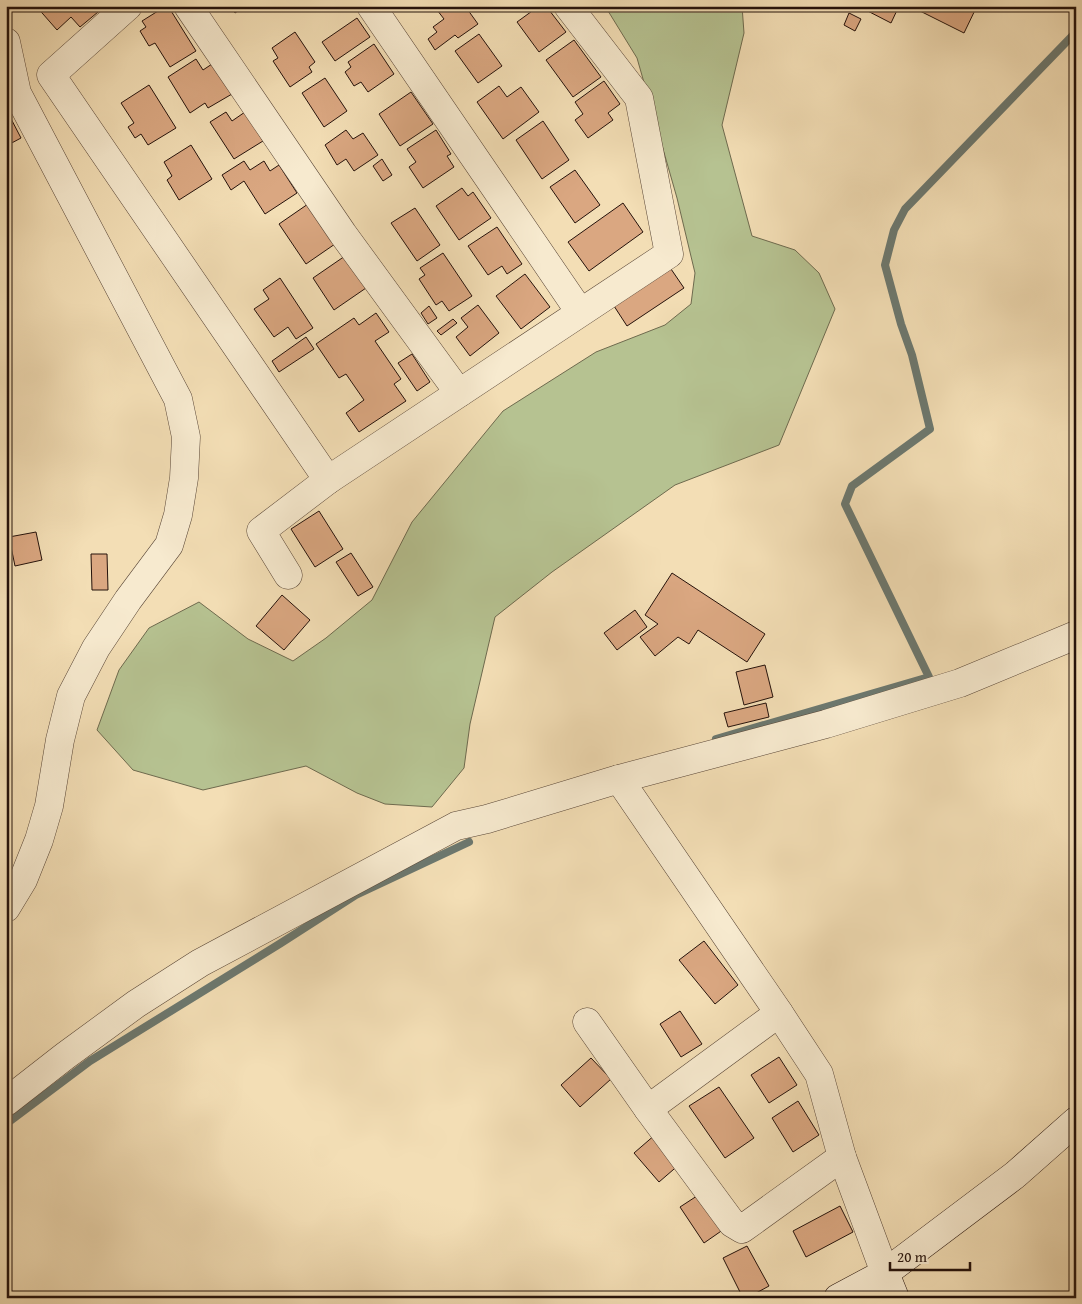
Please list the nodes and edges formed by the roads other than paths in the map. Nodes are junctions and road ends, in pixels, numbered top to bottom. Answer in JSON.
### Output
{"nodes":[{"id":1,"x":128,"y":6,"type":"edge"},
{"id":2,"x":188,"y":6,"type":"edge"},
{"id":3,"x":371,"y":6,"type":"edge"},
{"id":4,"x":568,"y":6,"type":"edge"},
{"id":5,"x":6,"y":42,"type":"edge"},
{"id":6,"x":580,"y":312,"type":"junction"},
{"id":7,"x":459,"y":393,"type":"junction"},
{"id":8,"x":328,"y":480,"type":"junction"},
{"id":9,"x":288,"y":576,"type":"dead end"},
{"id":10,"x":1076,"y":635,"type":"edge"},
{"id":11,"x":619,"y":779,"type":"junction"},
{"id":12,"x":6,"y":908,"type":"edge"},
{"id":13,"x":779,"y":1013,"type":"junction"},
{"id":14,"x":587,"y":1022,"type":"dead end"},
{"id":15,"x":6,"y":1102,"type":"edge"},
{"id":16,"x":648,"y":1109,"type":"junction"},
{"id":17,"x":1076,"y":1121,"type":"edge"},
{"id":18,"x":842,"y":1157,"type":"junction"},
{"id":19,"x":890,"y":1286,"type":"edge"},
{"id":20,"x":838,"y":1298,"type":"edge"}],
"edges":[{"from":1,"to":8,"type":"street"},
{"from":2,"to":7,"type":"street"},
{"from":3,"to":6,"type":"street"},
{"from":4,"to":6,"type":"street"},
{"from":5,"to":12,"type":"street"},
{"from":6,"to":7,"type":"street"},
{"from":7,"to":8,"type":"street"},
{"from":8,"to":9,"type":"street"},
{"from":10,"to":11,"type":"street"},
{"from":11,"to":13,"type":"street"},
{"from":11,"to":15,"type":"street"},
{"from":13,"to":16,"type":"street"},
{"from":13,"to":18,"type":"street"},
{"from":14,"to":16,"type":"street"},
{"from":16,"to":18,"type":"street"},
{"from":17,"to":19,"type":"street"},
{"from":18,"to":19,"type":"street"},
{"from":19,"to":20,"type":"street"}]}
